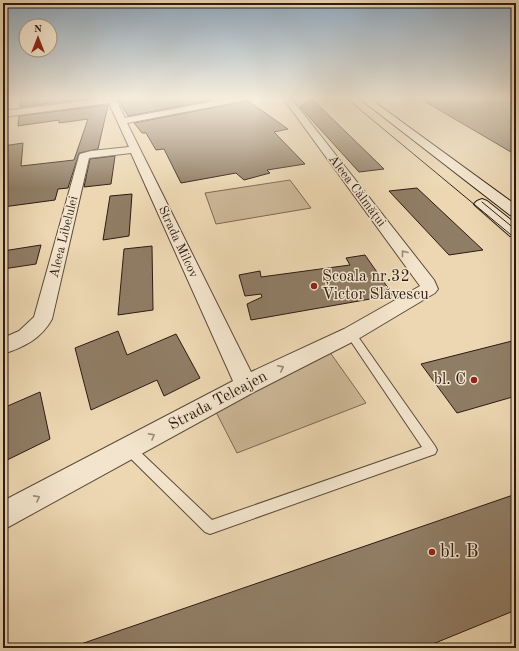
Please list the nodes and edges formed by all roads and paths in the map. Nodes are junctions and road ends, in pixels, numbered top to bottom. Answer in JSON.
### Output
{"nodes":[{"id":1,"x":126,"y":128,"type":"edge"},
{"id":2,"x":310,"y":128,"type":"edge"},
{"id":3,"x":404,"y":128,"type":"edge"},
{"id":4,"x":417,"y":138,"type":"junction"},
{"id":5,"x":135,"y":148,"type":"junction"},
{"id":6,"x":468,"y":177,"type":"junction"},
{"id":7,"x":516,"y":212,"type":"edge"},
{"id":8,"x":516,"y":231,"type":"edge"},
{"id":9,"x":428,"y":284,"type":"joint"},
{"id":10,"x":351,"y":334,"type":"junction"},
{"id":11,"x":3,"y":346,"type":"edge"},
{"id":12,"x":246,"y":385,"type":"junction"},
{"id":13,"x":128,"y":449,"type":"junction"},
{"id":14,"x":3,"y":516,"type":"edge"}],
"edges":[{"from":1,"to":5,"type":"street","name":"Strada Milcov"},
{"from":9,"to":2,"type":"street","name":"Aleea Călmățui","one_way":true},
{"from":3,"to":4,"type":"main road"},
{"from":4,"to":6,"type":"main road"},
{"from":4,"to":8,"type":"main road"},
{"from":5,"to":11,"type":"street","name":"Aleea Libelulei"},
{"from":5,"to":12,"type":"street","name":"Strada Milcov"},
{"from":6,"to":7,"type":"main road"},
{"from":6,"to":8,"type":"main road"},
{"from":9,"to":10,"type":"street","name":"Strada Teleajen"},
{"from":12,"to":10,"type":"street","name":"Strada Teleajen","one_way":true},
{"from":10,"to":13,"type":"lane"},
{"from":13,"to":12,"type":"street","name":"Strada Teleajen","one_way":true},
{"from":14,"to":13,"type":"street","name":"Strada Teleajen","one_way":true}]}
